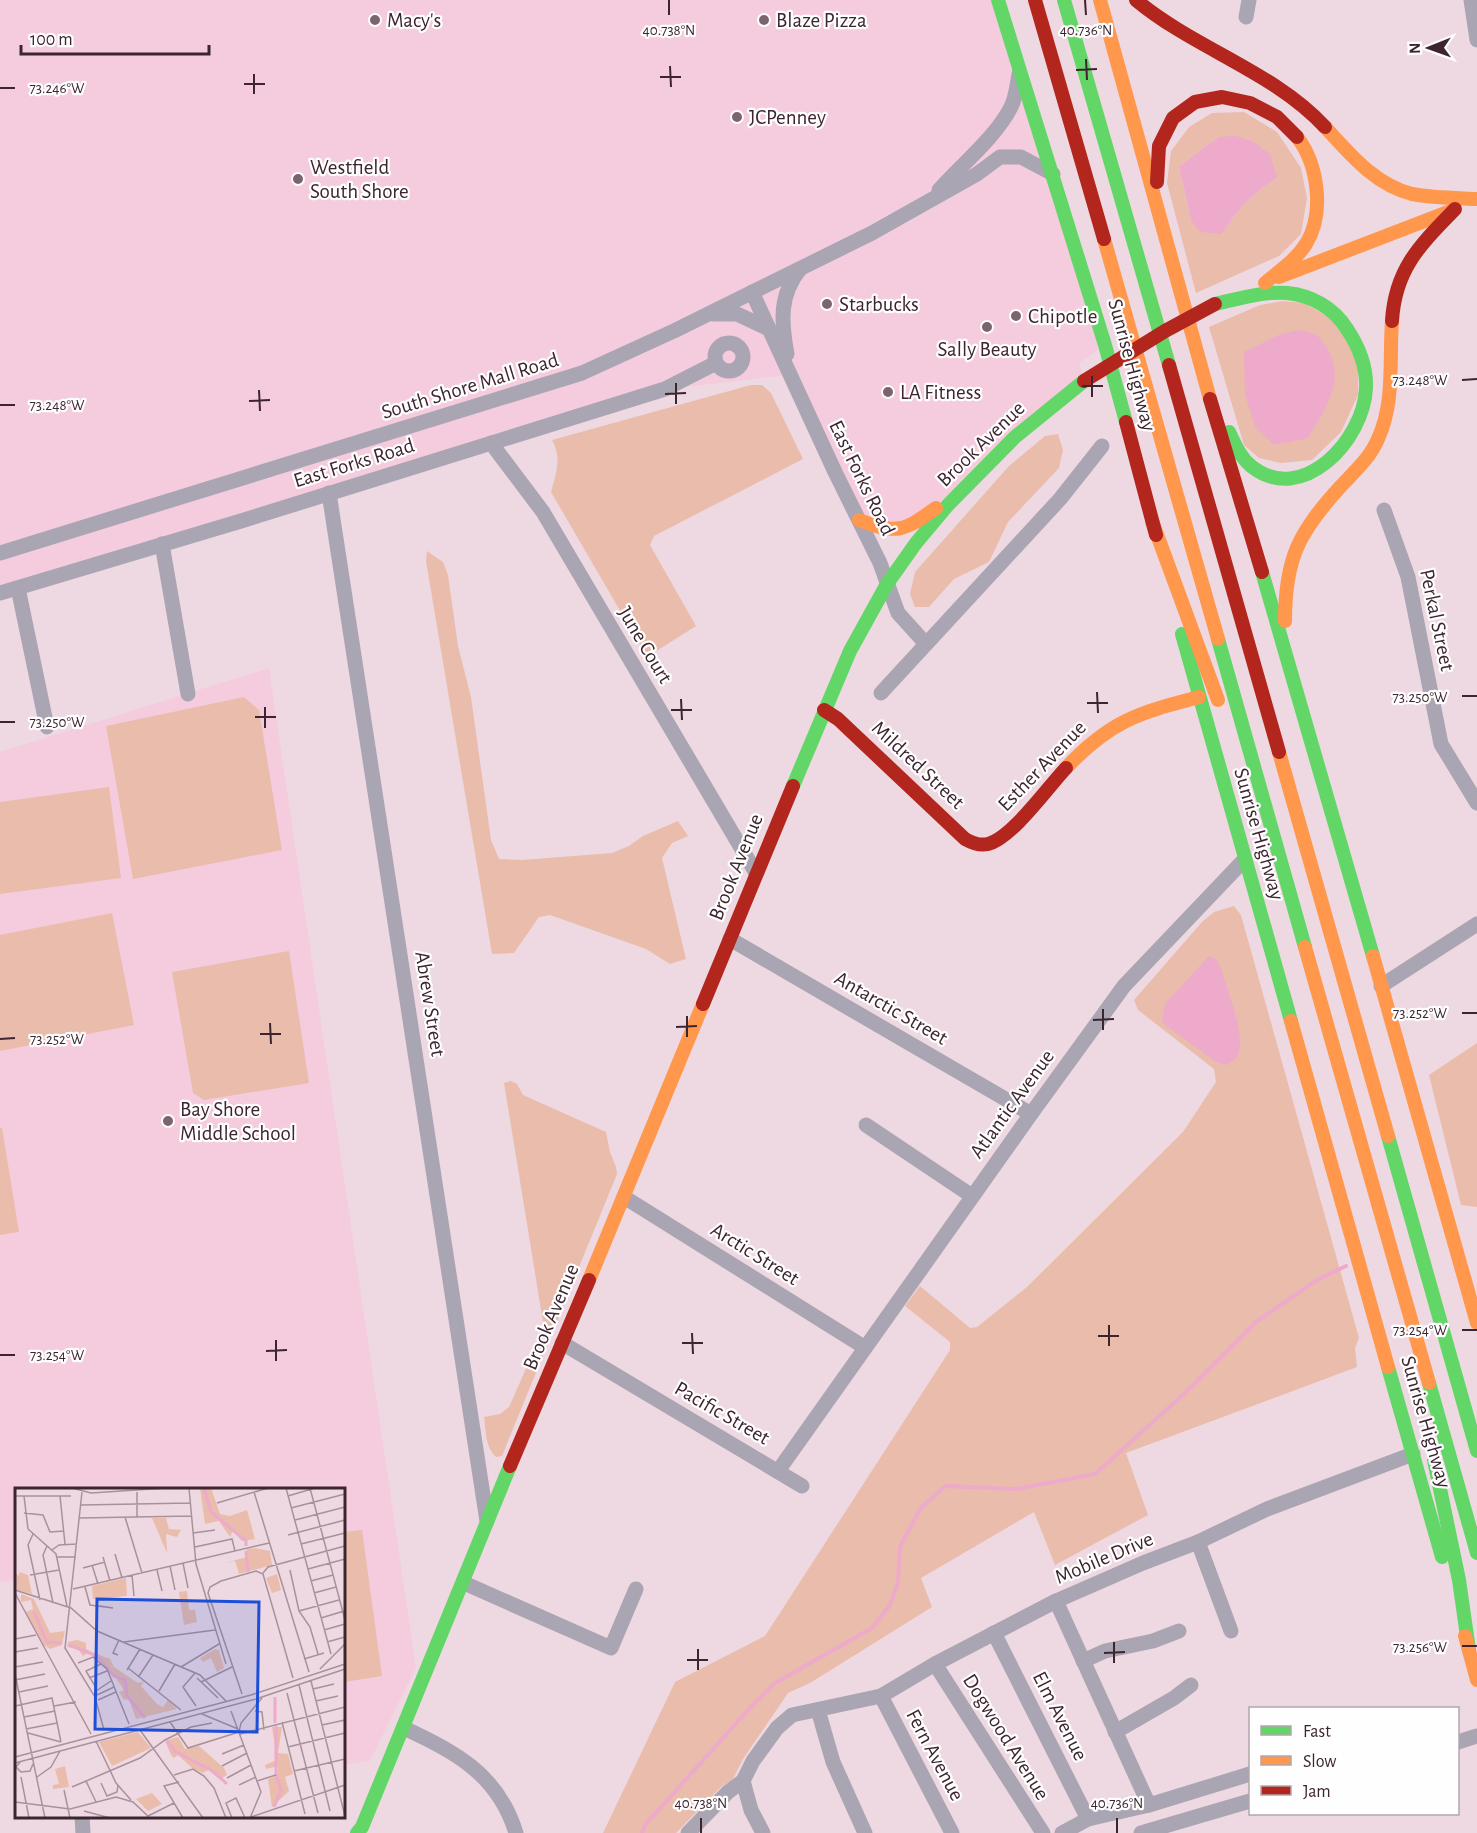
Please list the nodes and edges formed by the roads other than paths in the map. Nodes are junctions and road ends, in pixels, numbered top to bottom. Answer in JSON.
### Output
{"nodes":[{"id":1,"x":998,"y":0,"type":"edge"},
{"id":2,"x":1035,"y":0,"type":"edge"},
{"id":3,"x":1064,"y":0,"type":"edge"},
{"id":4,"x":1100,"y":0,"type":"edge"},
{"id":5,"x":1136,"y":0,"type":"edge"},
{"id":6,"x":1249,"y":0,"type":"edge"},
{"id":7,"x":1471,"y":0,"type":"edge"},
{"id":8,"x":1246,"y":17,"type":"dead end"},
{"id":9,"x":1477,"y":40,"type":"edge"},
{"id":10,"x":1020,"y":69,"type":"junction"},
{"id":11,"x":1053,"y":174,"type":"junction"},
{"id":12,"x":1477,"y":200,"type":"edge"},
{"id":13,"x":929,"y":201,"type":"junction"},
{"id":14,"x":1455,"y":209,"type":"junction"},
{"id":15,"x":1158,"y":217,"type":"junction"},
{"id":16,"x":800,"y":268,"type":"junction"},
{"id":17,"x":1265,"y":283,"type":"junction"},
{"id":18,"x":752,"y":292,"type":"junction"},
{"id":19,"x":1215,"y":304,"type":"junction"},
{"id":20,"x":707,"y":314,"type":"junction"},
{"id":21,"x":769,"y":329,"type":"junction"},
{"id":22,"x":716,"y":363,"type":"dead end"},
{"id":23,"x":790,"y":375,"type":"junction"},
{"id":24,"x":1207,"y":391,"type":"junction"},
{"id":25,"x":491,"y":443,"type":"junction"},
{"id":26,"x":1102,"y":446,"type":"dead end"},
{"id":27,"x":966,"y":486,"type":"junction"},
{"id":28,"x":329,"y":493,"type":"junction"},
{"id":29,"x":1384,"y":510,"type":"dead end"},
{"id":30,"x":859,"y":520,"type":"junction"},
{"id":31,"x":1152,"y":521,"type":"junction"},
{"id":32,"x":162,"y":544,"type":"junction"},
{"id":33,"x":0,"y":553,"type":"edge"},
{"id":34,"x":887,"y":584,"type":"junction"},
{"id":35,"x":18,"y":588,"type":"junction"},
{"id":36,"x":0,"y":593,"type":"edge"},
{"id":37,"x":926,"y":644,"type":"junction"},
{"id":38,"x":1286,"y":649,"type":"junction"},
{"id":39,"x":881,"y":693,"type":"dead end"},
{"id":40,"x":188,"y":694,"type":"dead end"},
{"id":41,"x":1199,"y":697,"type":"junction"},
{"id":42,"x":824,"y":710,"type":"junction"},
{"id":43,"x":1222,"y":711,"type":"dead end"},
{"id":44,"x":47,"y":727,"type":"dead end"},
{"id":45,"x":1233,"y":742,"type":"dead end"},
{"id":46,"x":1477,"y":802,"type":"edge"},
{"id":47,"x":985,"y":845,"type":"joint"},
{"id":48,"x":1279,"y":855,"type":"junction"},
{"id":49,"x":1245,"y":858,"type":"junction"},
{"id":50,"x":756,"y":873,"type":"junction"},
{"id":51,"x":1477,"y":924,"type":"edge"},
{"id":52,"x":730,"y":939,"type":"junction"},
{"id":53,"x":1381,"y":986,"type":"junction"},
{"id":54,"x":1031,"y":1114,"type":"junction"},
{"id":55,"x":866,"y":1125,"type":"dead end"},
{"id":56,"x":972,"y":1196,"type":"junction"},
{"id":57,"x":624,"y":1197,"type":"junction"},
{"id":58,"x":1424,"y":1262,"type":"junction"},
{"id":59,"x":1405,"y":1299,"type":"junction"},
{"id":60,"x":1477,"y":1323,"type":"edge"},
{"id":61,"x":562,"y":1343,"type":"junction"},
{"id":62,"x":864,"y":1347,"type":"junction"},
{"id":63,"x":1472,"y":1383,"type":"dead end"},
{"id":64,"x":833,"y":1391,"type":"joint"},
{"id":65,"x":1423,"y":1414,"type":"dead end"},
{"id":66,"x":1432,"y":1450,"type":"dead end"},
{"id":67,"x":1477,"y":1451,"type":"edge"},
{"id":68,"x":1413,"y":1454,"type":"junction"},
{"id":69,"x":778,"y":1471,"type":"junction"},
{"id":70,"x":802,"y":1486,"type":"dead end"},
{"id":71,"x":487,"y":1521,"type":"junction"},
{"id":72,"x":1198,"y":1542,"type":"junction"},
{"id":73,"x":1477,"y":1553,"type":"edge"},
{"id":74,"x":464,"y":1583,"type":"junction"},
{"id":75,"x":636,"y":1590,"type":"dead end"},
{"id":76,"x":1056,"y":1601,"type":"junction"},
{"id":77,"x":1231,"y":1631,"type":"dead end"},
{"id":78,"x":1179,"y":1632,"type":"dead end"},
{"id":79,"x":994,"y":1633,"type":"junction"},
{"id":80,"x":1469,"y":1650,"type":"junction"},
{"id":81,"x":1083,"y":1661,"type":"junction"},
{"id":82,"x":934,"y":1664,"type":"junction"},
{"id":83,"x":1477,"y":1680,"type":"edge"},
{"id":84,"x":1191,"y":1685,"type":"dead end"},
{"id":85,"x":880,"y":1696,"type":"junction"},
{"id":86,"x":818,"y":1710,"type":"junction"},
{"id":87,"x":404,"y":1728,"type":"junction"},
{"id":88,"x":1115,"y":1732,"type":"junction"},
{"id":89,"x":1477,"y":1736,"type":"edge"},
{"id":90,"x":1459,"y":1742,"type":"edge"},
{"id":91,"x":1249,"y":1775,"type":"edge"},
{"id":92,"x":743,"y":1781,"type":"junction"},
{"id":93,"x":1249,"y":1803,"type":"edge"},
{"id":94,"x":1149,"y":1805,"type":"junction"},
{"id":95,"x":82,"y":1818,"type":"edge"},
{"id":96,"x":1088,"y":1819,"type":"junction"},
{"id":97,"x":83,"y":1833,"type":"edge"},
{"id":98,"x":357,"y":1833,"type":"edge"},
{"id":99,"x":516,"y":1833,"type":"edge"},
{"id":100,"x":688,"y":1833,"type":"edge"},
{"id":101,"x":763,"y":1833,"type":"edge"},
{"id":102,"x":866,"y":1833,"type":"edge"},
{"id":103,"x":952,"y":1833,"type":"edge"},
{"id":104,"x":1043,"y":1833,"type":"edge"},
{"id":105,"x":1062,"y":1833,"type":"edge"},
{"id":106,"x":1141,"y":1833,"type":"edge"}],
"edges":[{"from":1,"to":10,"type":"main road","name":"Sunrise Highway"},
{"from":2,"to":48,"type":"main road","name":"Sunrise Highway"},
{"from":3,"to":58,"type":"main road","name":"Sunrise Highway"},
{"from":4,"to":15,"type":"main road"},
{"from":5,"to":12,"type":"main road"},
{"from":6,"to":8,"type":"street"},
{"from":7,"to":9,"type":"street"},
{"from":10,"to":11,"type":"main road","name":"Sunrise Highway"},
{"from":10,"to":13,"type":"street","name":"South Shore Mall Road"},
{"from":11,"to":13,"type":"street","name":"South Shore Mall Road"},
{"from":11,"to":31,"type":"main road","name":"Sunrise Highway"},
{"from":12,"to":14,"type":"main road","name":"Brook Avenue"},
{"from":13,"to":16,"type":"street","name":"South Shore Mall Road"},
{"from":14,"to":17,"type":"main road","name":"Brook Avenue"},
{"from":14,"to":38,"type":"main road"},
{"from":15,"to":17,"type":"main road"},
{"from":15,"to":24,"type":"main road"},
{"from":16,"to":18,"type":"street","name":"South Shore Mall Road"},
{"from":16,"to":23,"type":"street"},
{"from":17,"to":19,"type":"main road","name":"Brook Avenue"},
{"from":18,"to":20,"type":"street","name":"South Shore Mall Road"},
{"from":18,"to":21,"type":"street","name":"East Forks Road"},
{"from":19,"to":24,"type":"main road"},
{"from":19,"to":27,"type":"main road","name":"Brook Avenue","bridge":true},
{"from":20,"to":21,"type":"street"},
{"from":20,"to":33,"type":"street","name":"South Shore Mall Road"},
{"from":21,"to":23,"type":"street","name":"East Forks Road"},
{"from":22,"to":25,"type":"street","name":"East Forks Road"},
{"from":23,"to":30,"type":"street","name":"East Forks Road"},
{"from":24,"to":38,"type":"main road"},
{"from":25,"to":28,"type":"street","name":"East Forks Road"},
{"from":25,"to":50,"type":"street","name":"June Court"},
{"from":26,"to":37,"type":"street"},
{"from":27,"to":30,"type":"main road"},
{"from":27,"to":34,"type":"main road","name":"Brook Avenue"},
{"from":28,"to":32,"type":"street","name":"East Forks Road"},
{"from":28,"to":71,"type":"street","name":"Abrew Street"},
{"from":29,"to":46,"type":"street","name":"Perkal Street"},
{"from":30,"to":34,"type":"street","name":"East Forks Road"},
{"from":31,"to":41,"type":"main road","name":"Sunrise Highway"},
{"from":31,"to":43,"type":"main road"},
{"from":32,"to":35,"type":"street","name":"East Forks Road"},
{"from":32,"to":40,"type":"street"},
{"from":34,"to":37,"type":"street","name":"East Forks Road"},
{"from":34,"to":42,"type":"main road","name":"Brook Avenue"},
{"from":35,"to":36,"type":"street","name":"East Forks Road"},
{"from":35,"to":44,"type":"street"},
{"from":37,"to":39,"type":"street"},
{"from":38,"to":53,"type":"main road"},
{"from":41,"to":47,"type":"main road","name":"Esther Avenue"},
{"from":41,"to":49,"type":"main road","name":"Sunrise Highway"},
{"from":42,"to":47,"type":"main road","name":"Mildred Street"},
{"from":42,"to":50,"type":"main road","name":"Brook Avenue"},
{"from":45,"to":48,"type":"main road"},
{"from":48,"to":59,"type":"main road","name":"Sunrise Highway"},
{"from":49,"to":54,"type":"street","name":"Atlantic Avenue"},
{"from":49,"to":68,"type":"main road","name":"Sunrise Highway"},
{"from":50,"to":52,"type":"main road","name":"Brook Avenue"},
{"from":51,"to":53,"type":"street"},
{"from":52,"to":54,"type":"street","name":"Antarctic Street"},
{"from":52,"to":57,"type":"main road","name":"Brook Avenue"},
{"from":53,"to":60,"type":"main road"},
{"from":54,"to":56,"type":"street","name":"Atlantic Avenue"},
{"from":55,"to":56,"type":"street"},
{"from":56,"to":62,"type":"street","name":"Atlantic Avenue"},
{"from":57,"to":61,"type":"main road","name":"Brook Avenue"},
{"from":57,"to":62,"type":"street","name":"Arctic Street"},
{"from":58,"to":63,"type":"main road"},
{"from":58,"to":67,"type":"main road","name":"Sunrise Highway"},
{"from":59,"to":65,"type":"main road"},
{"from":59,"to":73,"type":"main road","name":"Sunrise Highway"},
{"from":61,"to":69,"type":"street","name":"Pacific Street"},
{"from":61,"to":71,"type":"main road","name":"Brook Avenue"},
{"from":62,"to":64,"type":"street","name":"Atlantic Avenue"},
{"from":64,"to":69,"type":"street","name":"Pacific Street"},
{"from":66,"to":80,"type":"main road"},
{"from":68,"to":72,"type":"street","name":"Mobile Drive"},
{"from":68,"to":80,"type":"main road","name":"Sunrise Highway"},
{"from":69,"to":70,"type":"street"},
{"from":71,"to":74,"type":"main road","name":"Brook Avenue"},
{"from":72,"to":76,"type":"street","name":"Mobile Drive"},
{"from":72,"to":77,"type":"street"},
{"from":74,"to":75,"type":"street"},
{"from":74,"to":87,"type":"main road","name":"Brook Avenue"},
{"from":76,"to":79,"type":"street","name":"Mobile Drive"},
{"from":76,"to":81,"type":"street"},
{"from":78,"to":81,"type":"street"},
{"from":79,"to":82,"type":"street","name":"Mobile Drive"},
{"from":79,"to":96,"type":"street","name":"Elm Avenue"},
{"from":80,"to":83,"type":"main road","name":"Sunrise Highway"},
{"from":81,"to":88,"type":"street"},
{"from":82,"to":85,"type":"street","name":"Mobile Drive"},
{"from":82,"to":104,"type":"street","name":"Dogwood Avenue"},
{"from":84,"to":88,"type":"street"},
{"from":85,"to":86,"type":"street","name":"Mobile Drive"},
{"from":85,"to":103,"type":"street","name":"Fern Avenue"},
{"from":86,"to":92,"type":"street","name":"Mobile Drive"},
{"from":86,"to":102,"type":"street"},
{"from":87,"to":98,"type":"main road","name":"Brook Avenue"},
{"from":87,"to":99,"type":"street"},
{"from":88,"to":94,"type":"street"},
{"from":89,"to":90,"type":"street"},
{"from":91,"to":94,"type":"street"},
{"from":92,"to":100,"type":"street"},
{"from":92,"to":101,"type":"street"},
{"from":93,"to":106,"type":"street"},
{"from":94,"to":96,"type":"street"},
{"from":95,"to":97,"type":"street"},
{"from":96,"to":105,"type":"street"}]}
